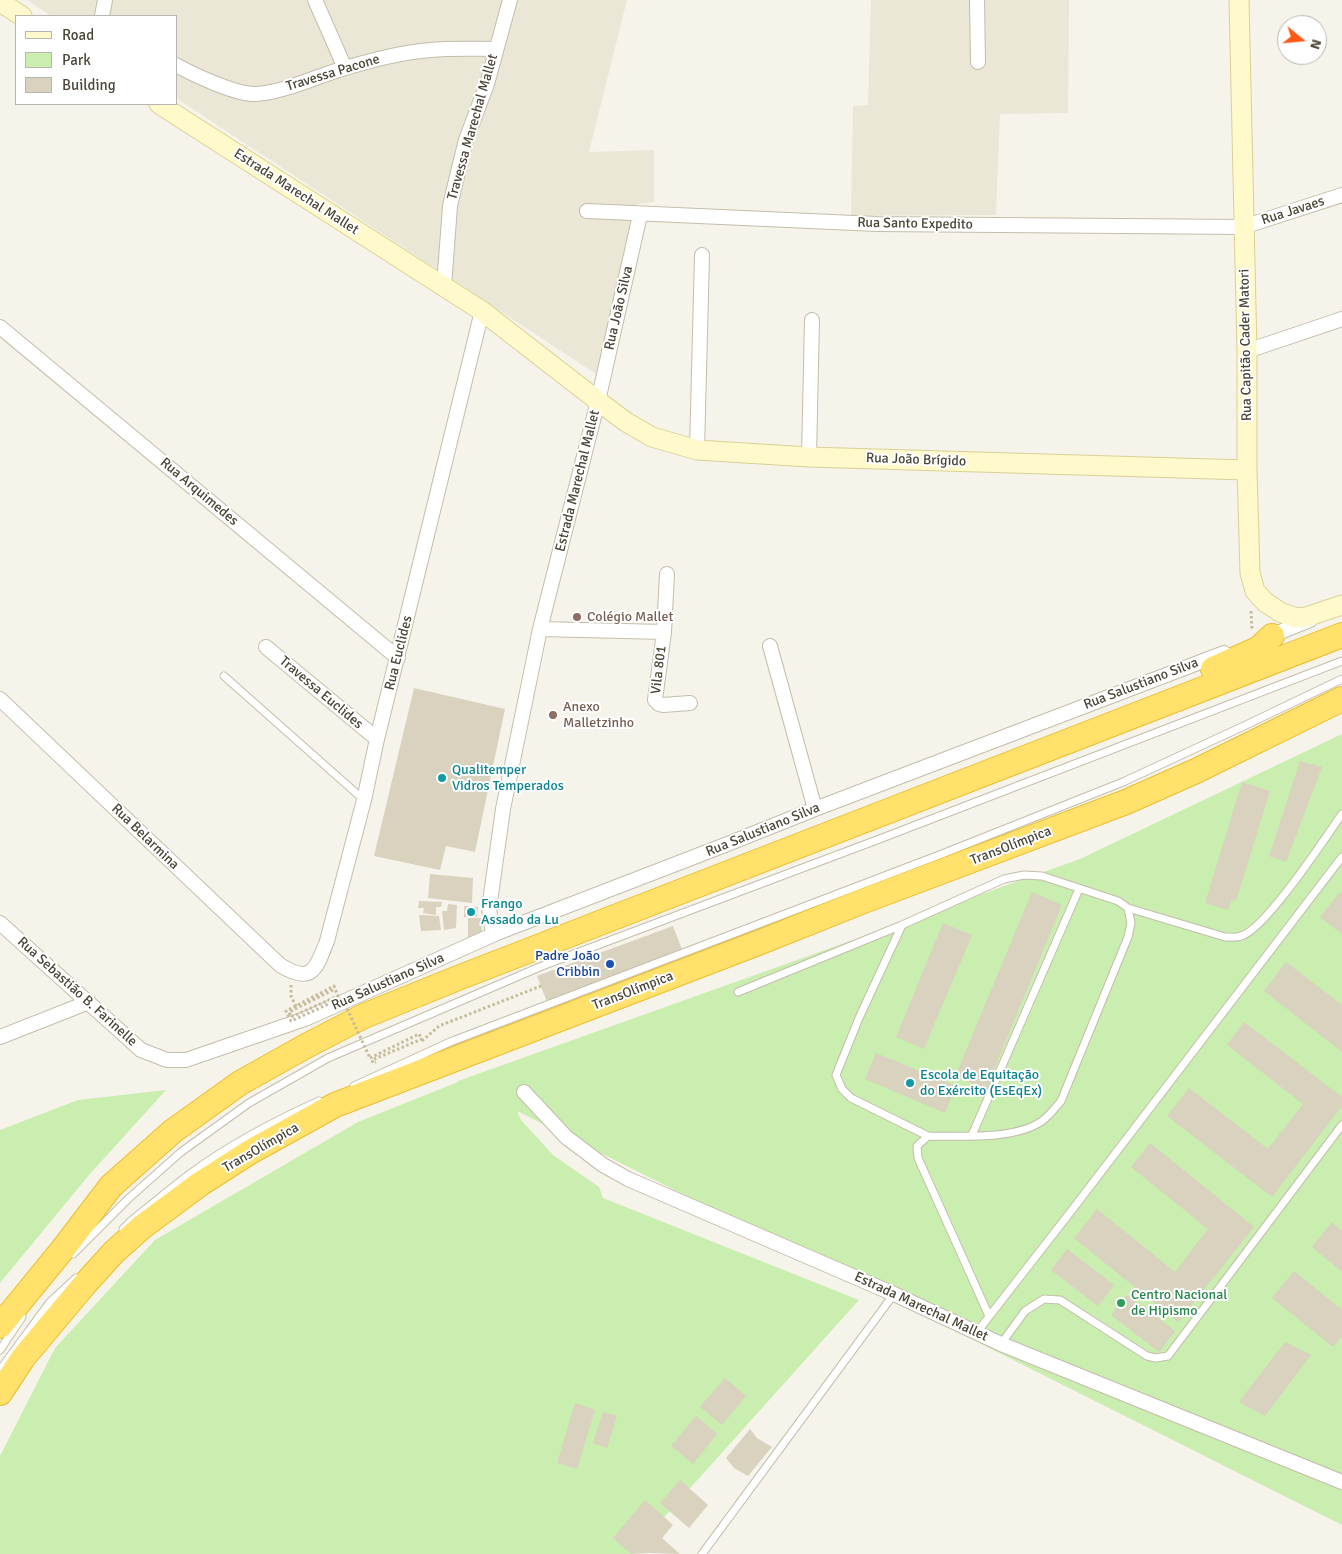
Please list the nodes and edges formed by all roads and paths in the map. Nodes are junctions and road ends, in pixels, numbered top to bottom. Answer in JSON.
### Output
{"nodes":[{"id":1,"x":105,"y":0,"type":"edge"},
{"id":2,"x":315,"y":0,"type":"edge"},
{"id":3,"x":510,"y":0,"type":"edge"},
{"id":4,"x":977,"y":0,"type":"edge"},
{"id":5,"x":1240,"y":0,"type":"edge"},
{"id":6,"x":0,"y":2,"type":"edge"},
{"id":7,"x":20,"y":15,"type":"edge"},
{"id":8,"x":102,"y":15,"type":"edge"},
{"id":9,"x":496,"y":48,"type":"junction"},
{"id":10,"x":978,"y":62,"type":"dead end"},
{"id":11,"x":178,"y":66,"type":"edge"},
{"id":12,"x":345,"y":68,"type":"junction"},
{"id":13,"x":161,"y":105,"type":"edge"},
{"id":14,"x":1342,"y":195,"type":"edge"},
{"id":15,"x":587,"y":211,"type":"dead end"},
{"id":16,"x":640,"y":215,"type":"junction"},
{"id":17,"x":1243,"y":227,"type":"junction"},
{"id":18,"x":702,"y":254,"type":"dead end"},
{"id":19,"x":444,"y":286,"type":"junction"},
{"id":20,"x":482,"y":311,"type":"junction"},
{"id":21,"x":1342,"y":319,"type":"edge"},
{"id":22,"x":812,"y":320,"type":"dead end"},
{"id":23,"x":0,"y":327,"type":"edge"},
{"id":24,"x":1247,"y":351,"type":"junction"},
{"id":25,"x":598,"y":401,"type":"junction"},
{"id":26,"x":697,"y":450,"type":"junction"},
{"id":27,"x":809,"y":457,"type":"junction"},
{"id":28,"x":1247,"y":470,"type":"junction"},
{"id":29,"x":667,"y":574,"type":"dead end"},
{"id":30,"x":1342,"y":606,"type":"edge"},
{"id":31,"x":540,"y":629,"type":"junction"},
{"id":32,"x":664,"y":632,"type":"junction"},
{"id":33,"x":1342,"y":635,"type":"edge"},
{"id":34,"x":1272,"y":636,"type":"junction"},
{"id":35,"x":266,"y":646,"type":"dead end"},
{"id":36,"x":770,"y":646,"type":"dead end"},
{"id":37,"x":398,"y":658,"type":"junction"},
{"id":38,"x":1342,"y":661,"type":"edge"},
{"id":39,"x":224,"y":676,"type":"dead end"},
{"id":40,"x":1342,"y":679,"type":"edge"},
{"id":41,"x":0,"y":699,"type":"edge"},
{"id":42,"x":1342,"y":699,"type":"edge"},
{"id":43,"x":690,"y":703,"type":"dead end"},
{"id":44,"x":1254,"y":732,"type":"junction"},
{"id":45,"x":377,"y":739,"type":"junction"},
{"id":46,"x":364,"y":800,"type":"junction"},
{"id":47,"x":814,"y":809,"type":"junction"},
{"id":48,"x":1342,"y":814,"type":"edge"},
{"id":49,"x":860,"y":820,"type":"junction"},
{"id":50,"x":1342,"y":857,"type":"edge"},
{"id":51,"x":1079,"y":889,"type":"junction"},
{"id":52,"x":1128,"y":908,"type":"junction"},
{"id":53,"x":0,"y":923,"type":"edge"},
{"id":54,"x":902,"y":926,"type":"junction"},
{"id":55,"x":497,"y":933,"type":"junction"},
{"id":56,"x":292,"y":972,"type":"junction"},
{"id":57,"x":540,"y":986,"type":"dead end"},
{"id":58,"x":333,"y":990,"type":"dead end"},
{"id":59,"x":738,"y":992,"type":"dead end"},
{"id":60,"x":89,"y":1002,"type":"junction"},
{"id":61,"x":306,"y":1019,"type":"junction"},
{"id":62,"x":0,"y":1037,"type":"edge"},
{"id":63,"x":186,"y":1060,"type":"joint"},
{"id":64,"x":349,"y":1088,"type":"dead end"},
{"id":65,"x":524,"y":1092,"type":"dead end"},
{"id":66,"x":325,"y":1098,"type":"dead end"},
{"id":67,"x":1342,"y":1124,"type":"edge"},
{"id":68,"x":972,"y":1135,"type":"junction"},
{"id":69,"x":928,"y":1136,"type":"junction"},
{"id":70,"x":117,"y":1235,"type":"dead end"},
{"id":71,"x":66,"y":1260,"type":"dead end"},
{"id":72,"x":83,"y":1270,"type":"dead end"},
{"id":73,"x":894,"y":1294,"type":"junction"},
{"id":74,"x":30,"y":1307,"type":"dead end"},
{"id":75,"x":989,"y":1316,"type":"junction"},
{"id":76,"x":0,"y":1326,"type":"edge"},
{"id":77,"x":977,"y":1332,"type":"junction"},
{"id":78,"x":1001,"y":1344,"type":"junction"},
{"id":79,"x":0,"y":1350,"type":"edge"},
{"id":80,"x":0,"y":1370,"type":"edge"},
{"id":81,"x":0,"y":1394,"type":"edge"},
{"id":82,"x":1342,"y":1482,"type":"edge"},
{"id":83,"x":702,"y":1554,"type":"edge"}],
"edges":[{"from":1,"to":8,"type":"street"},
{"from":2,"to":12,"type":"street"},
{"from":3,"to":9,"type":"street","name":"Travessa Marechal Mallet"},
{"from":4,"to":10,"type":"street"},
{"from":5,"to":17,"type":"street","name":"Rua Capitão Cader Matori"},
{"from":6,"to":7,"type":"street"},
{"from":9,"to":12,"type":"street","name":"Travessa Pacone"},
{"from":9,"to":19,"type":"street","name":"Travessa Marechal Mallet"},
{"from":11,"to":12,"type":"street","name":"Travessa Pacone"},
{"from":13,"to":19,"type":"street","name":"Estrada Marechal Mallet"},
{"from":14,"to":17,"type":"street","name":"Rua Javaes"},
{"from":15,"to":16,"type":"street","name":"Rua Santo Expedito"},
{"from":16,"to":17,"type":"street","name":"Rua Santo Expedito"},
{"from":16,"to":25,"type":"street","name":"Rua João Silva"},
{"from":17,"to":24,"type":"street","name":"Rua Capitão Cader Matori"},
{"from":18,"to":26,"type":"street"},
{"from":19,"to":20,"type":"street","name":"Estrada Marechal Mallet"},
{"from":20,"to":25,"type":"street","name":"Estrada Marechal Mallet"},
{"from":20,"to":37,"type":"street","name":"Rua Euclides"},
{"from":21,"to":24,"type":"street"},
{"from":22,"to":27,"type":"street"},
{"from":23,"to":37,"type":"street","name":"Rua Arquimedes"},
{"from":24,"to":28,"type":"street","name":"Rua Capitão Cader Matori"},
{"from":25,"to":26,"type":"street","name":"Rua João Brígido"},
{"from":25,"to":31,"type":"street","name":"Estrada Marechal Mallet"},
{"from":26,"to":27,"type":"street","name":"Rua João Brígido"},
{"from":27,"to":28,"type":"street","name":"Rua João Brígido"},
{"from":28,"to":30,"type":"street","name":"Rua Capitão Cader Matori"},
{"from":29,"to":32,"type":"street","name":"Vila 801"},
{"from":30,"to":34,"type":"street","name":"Rua Salustiano Silva"},
{"from":31,"to":32,"type":"street","name":"Vila 801"},
{"from":31,"to":55,"type":"street","name":"Estrada Marechal Mallet"},
{"from":32,"to":43,"type":"street","name":"Vila 801"},
{"from":33,"to":49,"type":"highway"},
{"from":34,"to":47,"type":"street","name":"Rua Salustiano Silva"},
{"from":34,"to":49,"type":"highway"},
{"from":35,"to":45,"type":"street","name":"Travessa Euclides"},
{"from":36,"to":47,"type":"street"},
{"from":37,"to":45,"type":"street","name":"Rua Euclides"},
{"from":38,"to":71,"type":"lane"},
{"from":39,"to":46,"type":"lane"},
{"from":40,"to":44,"type":"lane","name":"TransOlímpica"},
{"from":41,"to":56,"type":"street","name":"Rua Belarmina"},
{"from":42,"to":44,"type":"highway","name":"TransOlímpica"},
{"from":44,"to":64,"type":"lane","name":"TransOlímpica"},
{"from":44,"to":81,"type":"highway","name":"TransOlímpica"},
{"from":45,"to":46,"type":"street","name":"Rua Euclides"},
{"from":46,"to":56,"type":"street","name":"Rua Euclides"},
{"from":47,"to":55,"type":"street","name":"Rua Salustiano Silva"},
{"from":48,"to":52,"type":"lane"},
{"from":49,"to":76,"type":"highway"},
{"from":50,"to":75,"type":"lane"},
{"from":51,"to":52,"type":"lane"},
{"from":51,"to":54,"type":"lane"},
{"from":51,"to":68,"type":"lane"},
{"from":52,"to":68,"type":"lane"},
{"from":53,"to":60,"type":"street","name":"Rua Sebastião B. Farinelle"},
{"from":54,"to":59,"type":"lane"},
{"from":54,"to":69,"type":"lane"},
{"from":55,"to":61,"type":"street","name":"Rua Salustiano Silva"},
{"from":56,"to":61,"type":"path"},
{"from":57,"to":58,"type":"path","bridge":true},
{"from":60,"to":62,"type":"street"},
{"from":60,"to":63,"type":"street","name":"Rua Sebastião B. Farinelle"},
{"from":61,"to":63,"type":"street","name":"Rua Salustiano Silva"},
{"from":65,"to":73,"type":"street","name":"Estrada Marechal Mallet"},
{"from":66,"to":70,"type":"lane","name":"TransOlímpica"},
{"from":67,"to":78,"type":"lane"},
{"from":68,"to":69,"type":"lane"},
{"from":69,"to":75,"type":"lane"},
{"from":72,"to":80,"type":"lane"},
{"from":73,"to":77,"type":"street","name":"Estrada Marechal Mallet"},
{"from":73,"to":83,"type":"lane"},
{"from":74,"to":79,"type":"lane"},
{"from":75,"to":77,"type":"lane"},
{"from":77,"to":78,"type":"street","name":"Estrada Marechal Mallet"},
{"from":78,"to":82,"type":"street","name":"Estrada Marechal Mallet"}]}
